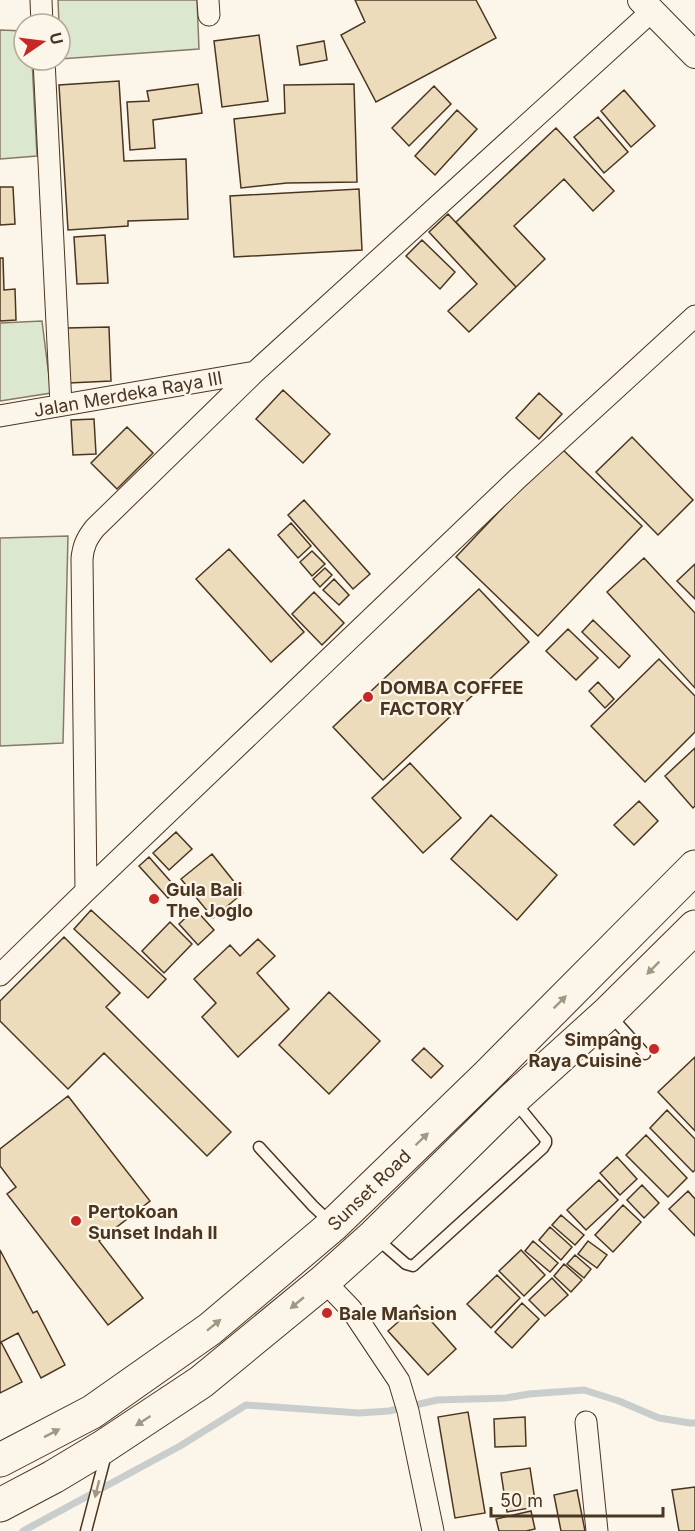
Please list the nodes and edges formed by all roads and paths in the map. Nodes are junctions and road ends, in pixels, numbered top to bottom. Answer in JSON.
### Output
{"nodes":[{"id":1,"x":646,"y":6,"type":"edge"},
{"id":2,"x":695,"y":55,"type":"edge"},
{"id":3,"x":45,"y":72,"type":"edge"},
{"id":4,"x":695,"y":316,"type":"edge"},
{"id":5,"x":255,"y":372,"type":"junction"},
{"id":6,"x":62,"y":405,"type":"junction"},
{"id":7,"x":0,"y":416,"type":"edge"},
{"id":8,"x":695,"y":867,"type":"edge"},
{"id":9,"x":86,"y":891,"type":"junction"},
{"id":10,"x":695,"y":927,"type":"edge"},
{"id":11,"x":0,"y":975,"type":"edge"},
{"id":12,"x":608,"y":1013,"type":"junction"},
{"id":13,"x":645,"y":1054,"type":"dead end"},
{"id":14,"x":513,"y":1099,"type":"junction"},
{"id":15,"x":259,"y":1147,"type":"dead end"},
{"id":16,"x":333,"y":1225,"type":"junction"},
{"id":17,"x":374,"y":1236,"type":"junction"},
{"id":18,"x":324,"y":1281,"type":"junction"},
{"id":19,"x":586,"y":1422,"type":"dead end"},
{"id":20,"x":103,"y":1447,"type":"junction"},
{"id":21,"x":0,"y":1460,"type":"edge"},
{"id":22,"x":0,"y":1505,"type":"edge"},
{"id":23,"x":86,"y":1531,"type":"edge"},
{"id":24,"x":432,"y":1531,"type":"edge"},
{"id":25,"x":597,"y":1531,"type":"edge"}],
"edges":[{"from":1,"to":2,"type":"street"},
{"from":1,"to":5,"type":"street"},
{"from":3,"to":6,"type":"street"},
{"from":4,"to":9,"type":"street"},
{"from":5,"to":6,"type":"street","name":"Jalan Merdeka Raya III"},
{"from":5,"to":9,"type":"street"},
{"from":6,"to":7,"type":"street","name":"Jalan Merdeka Raya III"},
{"from":16,"to":8,"type":"highway","name":"Sunset Road","one_way":true},
{"from":9,"to":11,"type":"street"},
{"from":10,"to":12,"type":"highway","name":"Sunset Road","one_way":true},
{"from":12,"to":13,"type":"lane"},
{"from":12,"to":14,"type":"highway","name":"Sunset Road"},
{"from":14,"to":17,"type":"highway","name":"Sunset Road"},
{"from":14,"to":17,"type":"lane"},
{"from":15,"to":16,"type":"lane"},
{"from":21,"to":16,"type":"highway","name":"Sunset Road","one_way":true},
{"from":17,"to":18,"type":"highway","name":"Sunset Road"},
{"from":18,"to":20,"type":"highway","name":"Sunset Road","one_way":true},
{"from":18,"to":24,"type":"street"},
{"from":19,"to":25,"type":"street"},
{"from":20,"to":22,"type":"highway","name":"Sunset Road"},
{"from":20,"to":23,"type":"lane","one_way":true}]}
